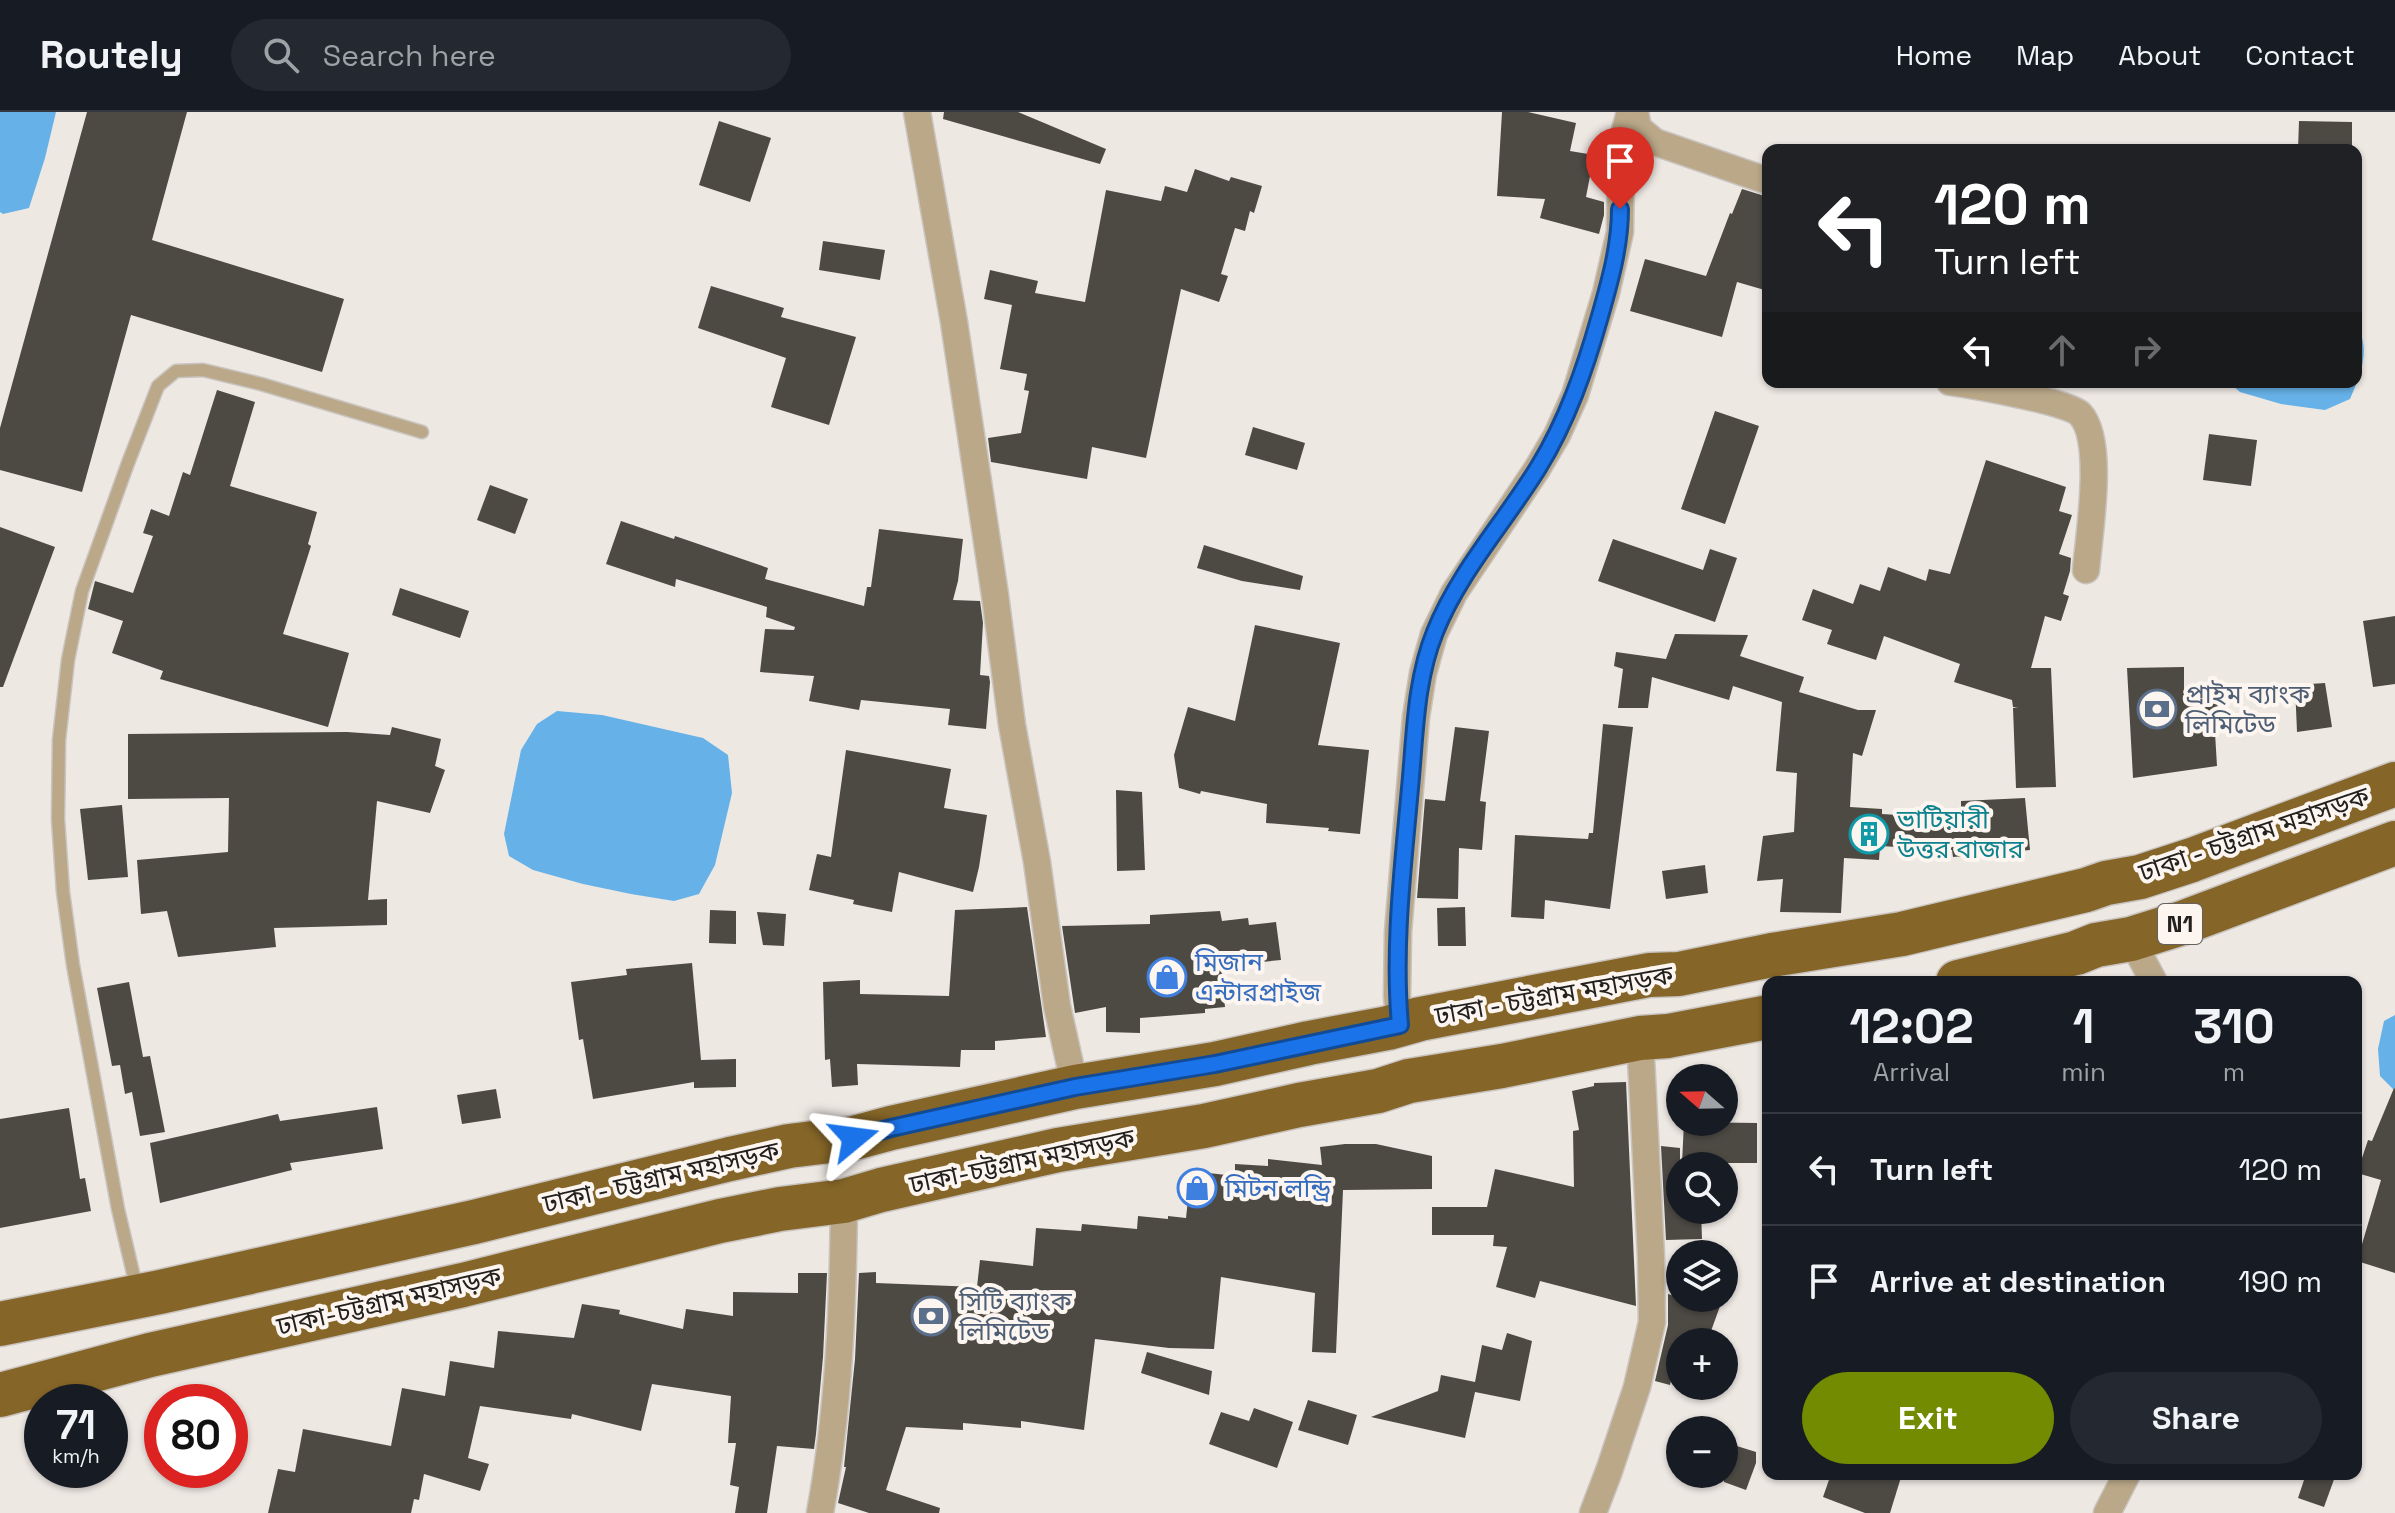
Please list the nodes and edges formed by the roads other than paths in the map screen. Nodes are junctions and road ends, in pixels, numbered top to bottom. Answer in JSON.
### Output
{"nodes":[{"id":1,"x":917,"y":112,"type":"edge"},
{"id":2,"x":1633,"y":112,"type":"edge"},
{"id":3,"x":1762,"y":179,"type":"edge"},
{"id":4,"x":1982,"y":388,"type":"edge"},
{"id":5,"x":422,"y":432,"type":"dead end"},
{"id":6,"x":2086,"y":570,"type":"dead end"},
{"id":7,"x":2395,"y":784,"type":"edge"},
{"id":8,"x":2395,"y":843,"type":"edge"},
{"id":9,"x":2131,"y":939,"type":"junction"},
{"id":10,"x":1982,"y":976,"type":"edge"},
{"id":11,"x":2151,"y":976,"type":"edge"},
{"id":12,"x":1762,"y":1018,"type":"edge"},
{"id":13,"x":1400,"y":1025,"type":"junction"},
{"id":14,"x":1640,"y":1038,"type":"junction"},
{"id":15,"x":1075,"y":1087,"type":"junction"},
{"id":16,"x":844,"y":1201,"type":"junction"},
{"id":17,"x":139,"y":1297,"type":"junction"},
{"id":18,"x":0,"y":1324,"type":"edge"},
{"id":19,"x":0,"y":1395,"type":"edge"},
{"id":20,"x":2124,"y":1480,"type":"edge"},
{"id":21,"x":820,"y":1513,"type":"edge"},
{"id":22,"x":1593,"y":1513,"type":"edge"},
{"id":23,"x":2107,"y":1513,"type":"edge"}],
"edges":[{"from":1,"to":15,"type":"street"},
{"from":2,"to":3,"type":"street"},
{"from":2,"to":13,"type":"street"},
{"from":4,"to":6,"type":"street"},
{"from":5,"to":17,"type":"lane"},
{"from":7,"to":13,"type":"highway","name":"ঢাকা - চট্টগ্রাম মহাসড়ক","number":"N1"},
{"from":8,"to":9,"type":"highway","number":"N1"},
{"from":9,"to":10,"type":"highway","number":"N1"},
{"from":9,"to":11,"type":"street"},
{"from":12,"to":14,"type":"highway","name":"ঢাকা-চট্টগ্রাম মহাসড়ক"},
{"from":13,"to":15,"type":"highway","name":"ঢাকা - চট্টগ্রাম মহাসড়ক","number":"N1"},
{"from":14,"to":16,"type":"highway","name":"ঢাকা-চট্টগ্রাম মহাসড়ক"},
{"from":14,"to":22,"type":"street"},
{"from":15,"to":17,"type":"highway","name":"ঢাকা - চট্টগ্রাম মহাসড়ক","number":"N1"},
{"from":16,"to":19,"type":"highway","name":"ঢাকা-চট্টগ্রাম মহাসড়ক"},
{"from":16,"to":21,"type":"street"},
{"from":17,"to":18,"type":"highway","name":"ঢাকা - চট্টগ্রাম মহাসড়ক","number":"N1"},
{"from":20,"to":23,"type":"street"}]}
